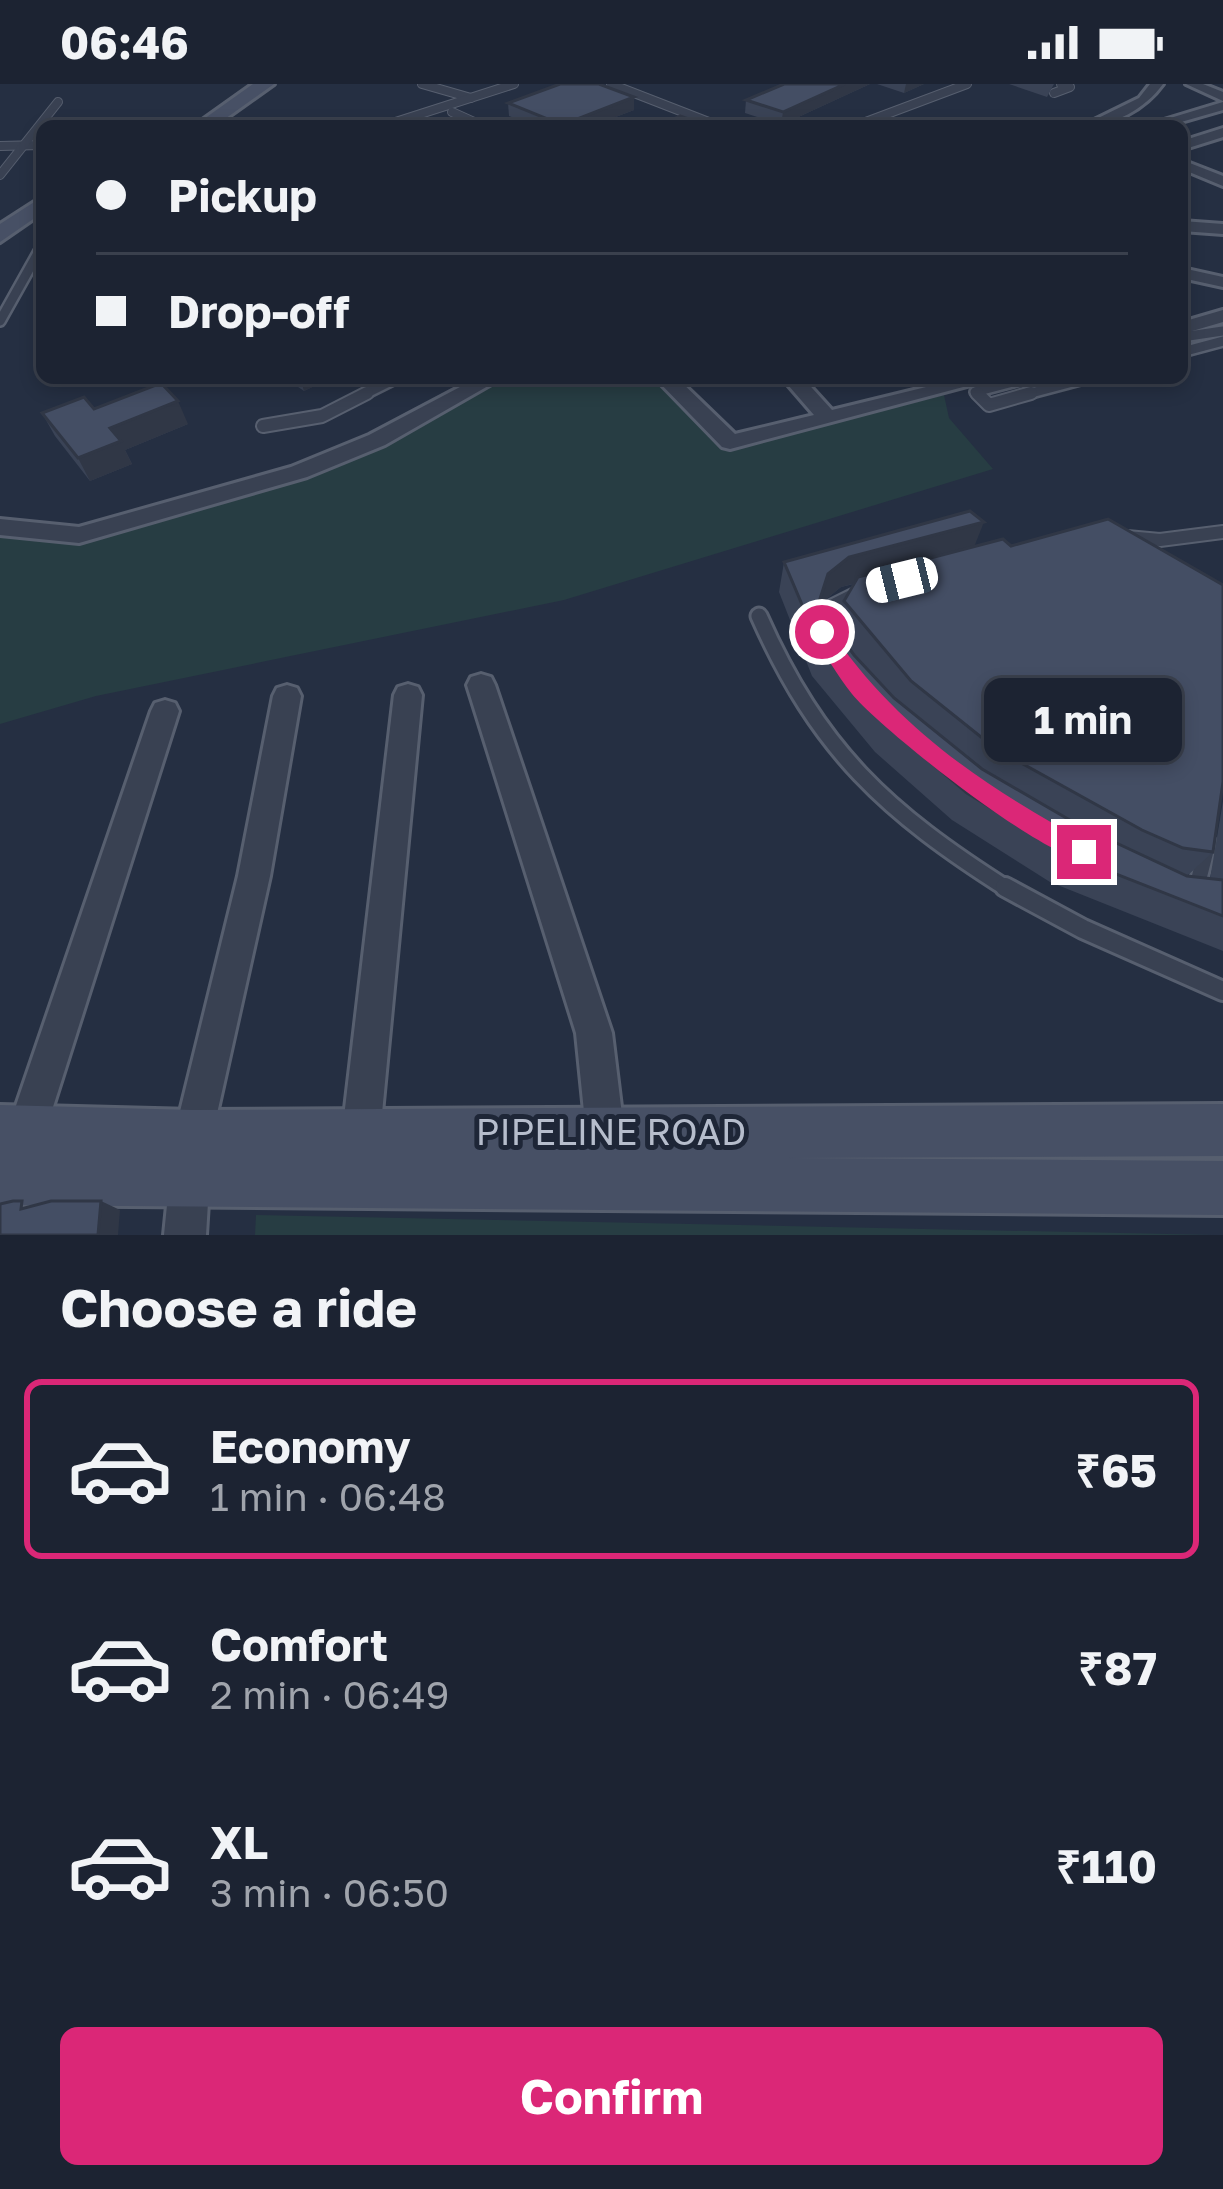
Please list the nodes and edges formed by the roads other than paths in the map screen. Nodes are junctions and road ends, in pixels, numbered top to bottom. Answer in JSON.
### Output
{"nodes":[{"id":1,"x":265,"y":84,"type":"edge"},
{"id":2,"x":422,"y":84,"type":"edge"},
{"id":3,"x":514,"y":84,"type":"edge"},
{"id":4,"x":611,"y":84,"type":"edge"},
{"id":5,"x":942,"y":84,"type":"edge"},
{"id":6,"x":967,"y":84,"type":"edge"},
{"id":7,"x":1061,"y":84,"type":"edge"},
{"id":8,"x":1157,"y":84,"type":"edge"},
{"id":9,"x":1192,"y":84,"type":"edge"},
{"id":10,"x":956,"y":88,"type":"junction"},
{"id":11,"x":1054,"y":93,"type":"dead end"},
{"id":12,"x":471,"y":98,"type":"junction"},
{"id":13,"x":58,"y":102,"type":"dead end"},
{"id":14,"x":1223,"y":102,"type":"edge"},
{"id":15,"x":452,"y":112,"type":"dead end"},
{"id":16,"x":45,"y":120,"type":"edge"},
{"id":17,"x":211,"y":120,"type":"edge"},
{"id":18,"x":402,"y":120,"type":"edge"},
{"id":19,"x":470,"y":120,"type":"edge"},
{"id":20,"x":704,"y":120,"type":"edge"},
{"id":21,"x":871,"y":120,"type":"edge"},
{"id":22,"x":1102,"y":120,"type":"edge"},
{"id":23,"x":1169,"y":120,"type":"edge"},
{"id":24,"x":1223,"y":131,"type":"edge"},
{"id":25,"x":36,"y":134,"type":"edge"},
{"id":26,"x":1206,"y":137,"type":"junction"},
{"id":27,"x":1188,"y":144,"type":"edge"},
{"id":28,"x":1223,"y":144,"type":"edge"},
{"id":29,"x":28,"y":145,"type":"junction"},
{"id":30,"x":36,"y":145,"type":"edge"},
{"id":31,"x":0,"y":146,"type":"edge"},
{"id":32,"x":1188,"y":166,"type":"edge"},
{"id":33,"x":0,"y":175,"type":"edge"},
{"id":34,"x":1222,"y":179,"type":"edge"},
{"id":35,"x":36,"y":208,"type":"edge"},
{"id":36,"x":1188,"y":226,"type":"edge"},
{"id":37,"x":1223,"y":229,"type":"edge"},
{"id":38,"x":0,"y":235,"type":"edge"},
{"id":39,"x":36,"y":257,"type":"edge"},
{"id":40,"x":1188,"y":274,"type":"edge"},
{"id":41,"x":1223,"y":282,"type":"edge"},
{"id":42,"x":1223,"y":316,"type":"edge"},
{"id":43,"x":0,"y":321,"type":"edge"},
{"id":44,"x":1188,"y":326,"type":"edge"},
{"id":45,"x":1223,"y":331,"type":"edge"},
{"id":46,"x":1188,"y":336,"type":"edge"},
{"id":47,"x":1223,"y":341,"type":"edge"},
{"id":48,"x":1188,"y":350,"type":"edge"},
{"id":49,"x":380,"y":384,"type":"edge"},
{"id":50,"x":481,"y":384,"type":"edge"},
{"id":51,"x":671,"y":384,"type":"edge"},
{"id":52,"x":797,"y":384,"type":"edge"},
{"id":53,"x":963,"y":384,"type":"edge"},
{"id":54,"x":1005,"y":384,"type":"edge"},
{"id":55,"x":1066,"y":384,"type":"edge"},
{"id":56,"x":828,"y":418,"type":"junction"},
{"id":57,"x":263,"y":425,"type":"dead end"},
{"id":58,"x":0,"y":527,"type":"edge"},
{"id":59,"x":1105,"y":530,"type":"edge"},
{"id":60,"x":1223,"y":532,"type":"edge"},
{"id":61,"x":1139,"y":540,"type":"junction"},
{"id":62,"x":1141,"y":557,"type":"edge"},
{"id":63,"x":886,"y":584,"type":"edge"},
{"id":64,"x":759,"y":616,"type":"dead end"},
{"id":65,"x":831,"y":649,"type":"edge"},
{"id":66,"x":481,"y":686,"type":"dead end"},
{"id":67,"x":408,"y":695,"type":"dead end"},
{"id":68,"x":287,"y":696,"type":"dead end"},
{"id":69,"x":165,"y":711,"type":"dead end"},
{"id":70,"x":1209,"y":831,"type":"edge"},
{"id":71,"x":1183,"y":892,"type":"edge"},
{"id":72,"x":1223,"y":991,"type":"edge"},
{"id":73,"x":1223,"y":1130,"type":"edge"},
{"id":74,"x":604,"y":1131,"type":"junction"},
{"id":75,"x":13,"y":1132,"type":"edge"},
{"id":76,"x":361,"y":1134,"type":"junction"},
{"id":77,"x":190,"y":1159,"type":"junction"},
{"id":78,"x":0,"y":1179,"type":"edge"},
{"id":79,"x":1223,"y":1188,"type":"edge"},
{"id":80,"x":185,"y":1235,"type":"edge"}],
"edges":[{"from":1,"to":17,"type":"main road"},
{"from":2,"to":12,"type":"lane"},
{"from":3,"to":12,"type":"lane"},
{"from":4,"to":20,"type":"lane"},
{"from":5,"to":10,"type":"lane"},
{"from":6,"to":10,"type":"lane"},
{"from":7,"to":11,"type":"lane"},
{"from":8,"to":22,"type":"street"},
{"from":9,"to":14,"type":"street"},
{"from":10,"to":21,"type":"lane"},
{"from":12,"to":18,"type":"lane"},
{"from":13,"to":16,"type":"lane"},
{"from":14,"to":23,"type":"street"},
{"from":15,"to":19,"type":"lane"},
{"from":24,"to":26,"type":"street"},
{"from":25,"to":29,"type":"lane"},
{"from":26,"to":27,"type":"street"},
{"from":26,"to":28,"type":"street"},
{"from":29,"to":30,"type":"lane"},
{"from":29,"to":31,"type":"lane"},
{"from":29,"to":33,"type":"lane"},
{"from":32,"to":34,"type":"street"},
{"from":35,"to":38,"type":"main road"},
{"from":36,"to":37,"type":"street"},
{"from":39,"to":43,"type":"lane"},
{"from":40,"to":41,"type":"street"},
{"from":42,"to":44,"type":"street"},
{"from":45,"to":46,"type":"lane"},
{"from":47,"to":48,"type":"lane"},
{"from":49,"to":57,"type":"lane"},
{"from":50,"to":58,"type":"street"},
{"from":51,"to":56,"type":"street"},
{"from":52,"to":56,"type":"street"},
{"from":53,"to":56,"type":"street"},
{"from":54,"to":55,"type":"lane"},
{"from":59,"to":61,"type":"lane"},
{"from":60,"to":61,"type":"lane"},
{"from":61,"to":62,"type":"lane"},
{"from":63,"to":65,"type":"lane"},
{"from":64,"to":72,"type":"lane"},
{"from":66,"to":74,"type":"street"},
{"from":67,"to":76,"type":"street"},
{"from":68,"to":77,"type":"street"},
{"from":69,"to":75,"type":"street"},
{"from":70,"to":71,"type":"lane"},
{"from":73,"to":74,"type":"main road","name":"PIPELINE ROAD"},
{"from":74,"to":76,"type":"main road","name":"PIPELINE ROAD"},
{"from":75,"to":77,"type":"main road","name":"PIPELINE ROAD"},
{"from":76,"to":77,"type":"main road","name":"PIPELINE ROAD"},
{"from":77,"to":78,"type":"main road","name":"PIPELINE ROAD"},
{"from":77,"to":79,"type":"main road","name":"PIPELINE ROAD"},
{"from":77,"to":80,"type":"street"}]}
